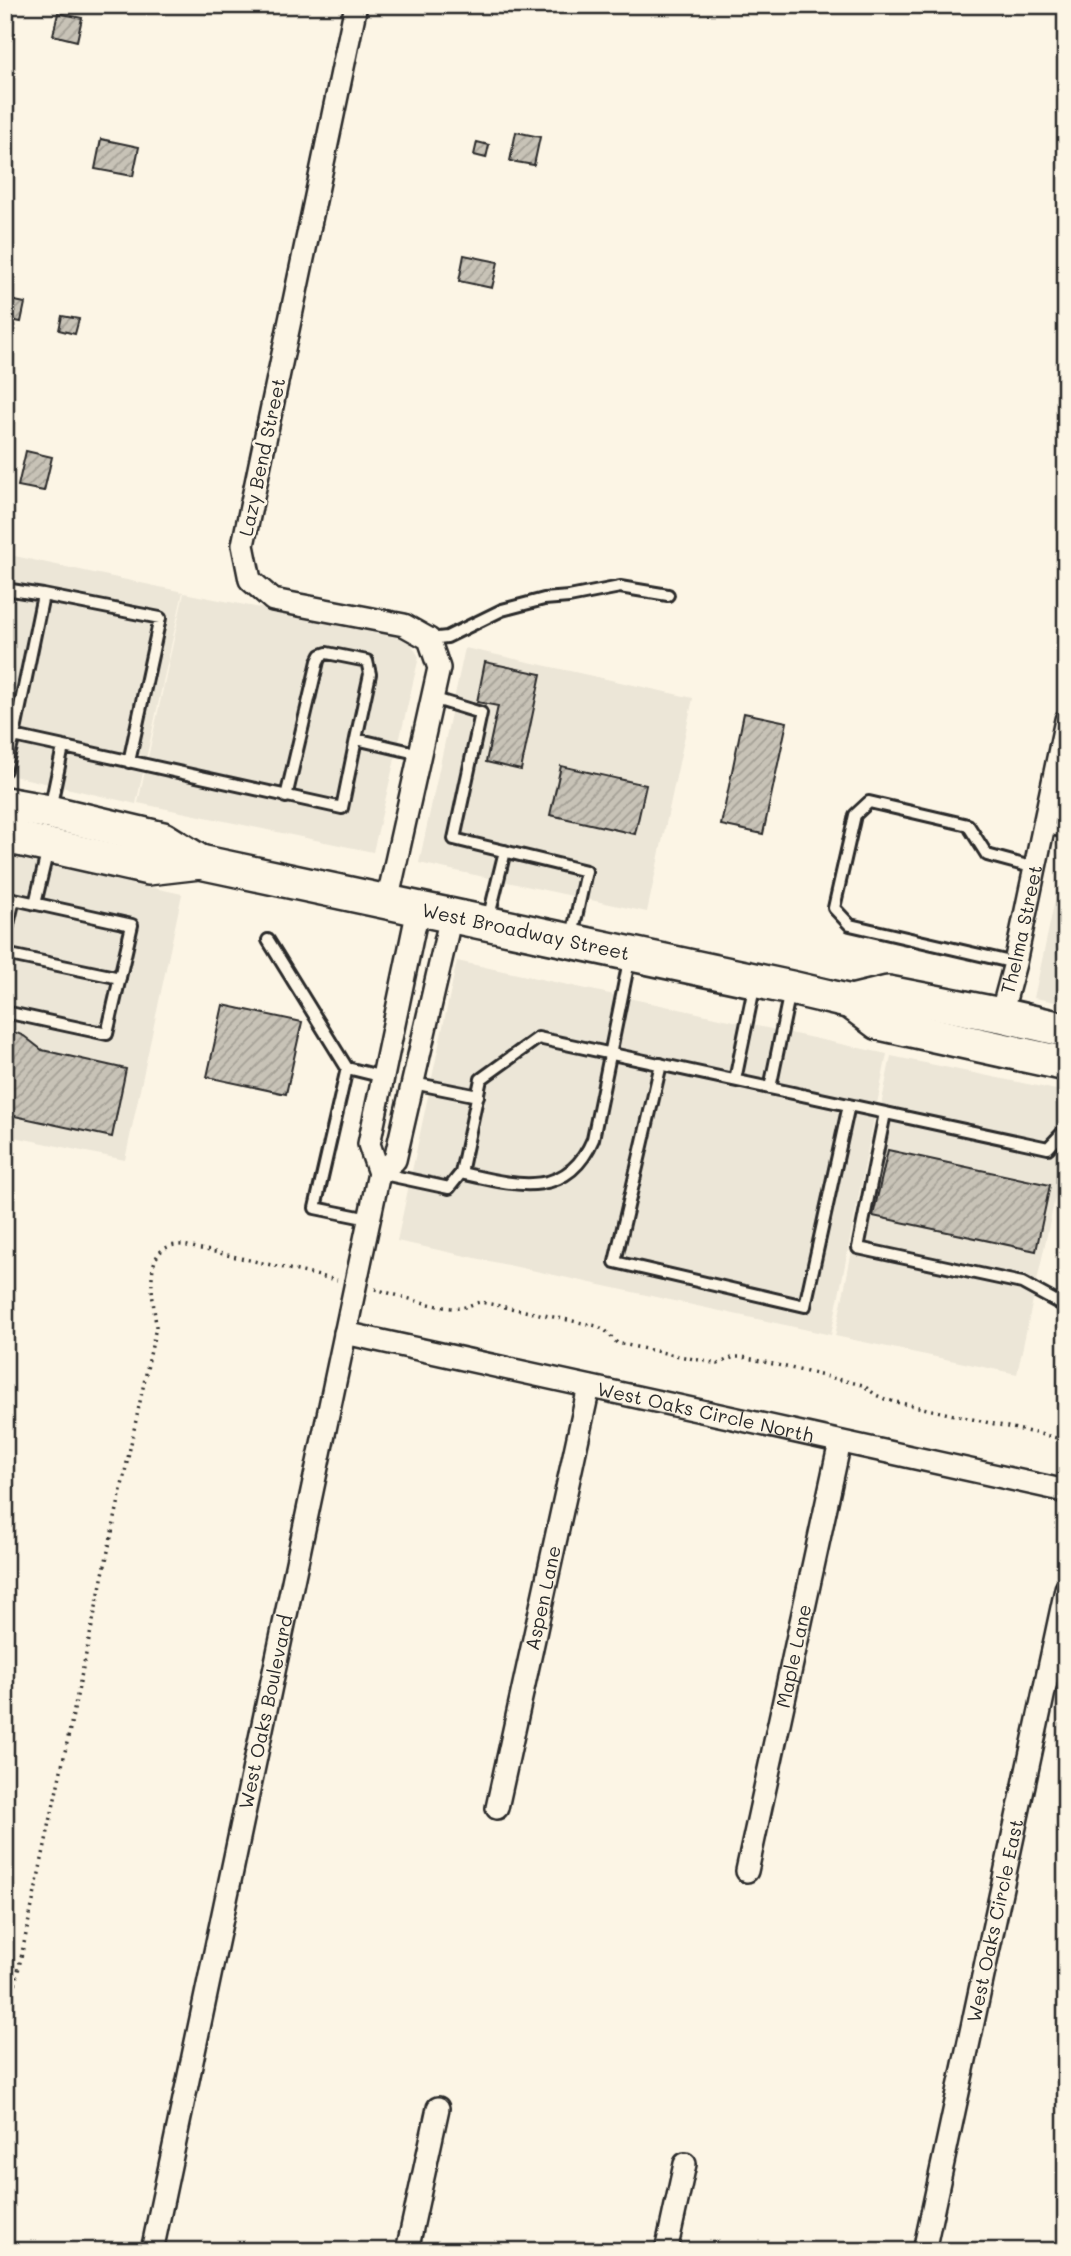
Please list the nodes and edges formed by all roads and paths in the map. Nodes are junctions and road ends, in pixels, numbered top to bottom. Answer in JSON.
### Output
{"nodes":[{"id":1,"x":356,"y":5,"type":"edge"},
{"id":2,"x":5,"y":589,"type":"edge"},
{"id":3,"x":43,"y":595,"type":"junction"},
{"id":4,"x":668,"y":595,"type":"dead end"},
{"id":5,"x":429,"y":639,"type":"junction"},
{"id":6,"x":432,"y":698,"type":"junction"},
{"id":7,"x":1066,"y":720,"type":"edge"},
{"id":8,"x":10,"y":735,"type":"edge"},
{"id":9,"x":356,"y":739,"type":"junction"},
{"id":10,"x":63,"y":747,"type":"junction"},
{"id":11,"x":420,"y":754,"type":"junction"},
{"id":12,"x":129,"y":762,"type":"junction"},
{"id":13,"x":5,"y":770,"type":"edge"},
{"id":14,"x":286,"y":797,"type":"junction"},
{"id":15,"x":5,"y":804,"type":"edge"},
{"id":16,"x":49,"y":811,"type":"junction"},
{"id":17,"x":1043,"y":827,"type":"junction"},
{"id":18,"x":123,"y":830,"type":"junction"},
{"id":19,"x":1066,"y":832,"type":"edge"},
{"id":20,"x":6,"y":833,"type":"edge"},
{"id":21,"x":49,"y":847,"type":"junction"},
{"id":22,"x":505,"y":851,"type":"junction"},
{"id":23,"x":200,"y":862,"type":"junction"},
{"id":24,"x":1035,"y":868,"type":"junction"},
{"id":25,"x":10,"y":898,"type":"edge"},
{"id":26,"x":35,"y":904,"type":"junction"},
{"id":27,"x":402,"y":905,"type":"junction"},
{"id":28,"x":451,"y":916,"type":"junction"},
{"id":29,"x":488,"y":923,"type":"junction"},
{"id":30,"x":5,"y":937,"type":"edge"},
{"id":31,"x":268,"y":940,"type":"dead end"},
{"id":32,"x":571,"y":941,"type":"junction"},
{"id":33,"x":5,"y":954,"type":"edge"},
{"id":34,"x":631,"y":954,"type":"junction"},
{"id":35,"x":1015,"y":963,"type":"junction"},
{"id":36,"x":120,"y":978,"type":"junction"},
{"id":37,"x":756,"y":980,"type":"junction"},
{"id":38,"x":791,"y":988,"type":"junction"},
{"id":39,"x":851,"y":1002,"type":"junction"},
{"id":40,"x":5,"y":1012,"type":"edge"},
{"id":41,"x":1001,"y":1015,"type":"junction"},
{"id":42,"x":1066,"y":1030,"type":"edge"},
{"id":43,"x":610,"y":1054,"type":"junction"},
{"id":44,"x":661,"y":1064,"type":"junction"},
{"id":45,"x":1066,"y":1064,"type":"edge"},
{"id":46,"x":347,"y":1068,"type":"junction"},
{"id":47,"x":384,"y":1077,"type":"junction"},
{"id":48,"x":735,"y":1080,"type":"junction"},
{"id":49,"x":413,"y":1083,"type":"junction"},
{"id":50,"x":770,"y":1088,"type":"junction"},
{"id":51,"x":478,"y":1096,"type":"junction"},
{"id":52,"x":849,"y":1105,"type":"junction"},
{"id":53,"x":886,"y":1113,"type":"junction"},
{"id":54,"x":1066,"y":1129,"type":"edge"},
{"id":55,"x":379,"y":1173,"type":"junction"},
{"id":56,"x":461,"y":1173,"type":"junction"},
{"id":57,"x":369,"y":1219,"type":"junction"},
{"id":58,"x":355,"y":1284,"type":"junction"},
{"id":59,"x":1066,"y":1307,"type":"edge"},
{"id":60,"x":345,"y":1334,"type":"junction"},
{"id":61,"x":589,"y":1387,"type":"junction"},
{"id":62,"x":1066,"y":1440,"type":"edge"},
{"id":63,"x":840,"y":1442,"type":"junction"},
{"id":64,"x":1066,"y":1493,"type":"edge"},
{"id":65,"x":1066,"y":1589,"type":"edge"},
{"id":66,"x":497,"y":1808,"type":"dead end"},
{"id":67,"x":747,"y":1871,"type":"dead end"},
{"id":68,"x":5,"y":2032,"type":"edge"},
{"id":69,"x":438,"y":2108,"type":"dead end"},
{"id":70,"x":685,"y":2164,"type":"dead end"},
{"id":71,"x":152,"y":2251,"type":"edge"},
{"id":72,"x":407,"y":2251,"type":"edge"},
{"id":73,"x":666,"y":2251,"type":"edge"},
{"id":74,"x":925,"y":2251,"type":"edge"}],
"edges":[{"from":1,"to":5,"type":"street","name":"Lazy Bend Street"},
{"from":2,"to":3,"type":"lane"},
{"from":3,"to":8,"type":"lane"},
{"from":3,"to":12,"type":"lane"},
{"from":4,"to":5,"type":"lane"},
{"from":5,"to":6,"type":"street"},
{"from":6,"to":11,"type":"street"},
{"from":6,"to":22,"type":"lane"},
{"from":7,"to":17,"type":"street","name":"Thelma Street"},
{"from":8,"to":10,"type":"lane"},
{"from":8,"to":13,"type":"lane"},
{"from":9,"to":11,"type":"lane"},
{"from":9,"to":14,"type":"lane"},
{"from":9,"to":14,"type":"lane"},
{"from":10,"to":12,"type":"lane"},
{"from":10,"to":16,"type":"lane"},
{"from":11,"to":27,"type":"street"},
{"from":12,"to":14,"type":"lane"},
{"from":15,"to":16,"type":"main road","name":"West Broadway Street"},
{"from":16,"to":18,"type":"main road","name":"West Broadway Street"},
{"from":16,"to":20,"type":"main road"},
{"from":17,"to":19,"type":"lane"},
{"from":17,"to":24,"type":"street","name":"Thelma Street"},
{"from":18,"to":20,"type":"main road"},
{"from":18,"to":23,"type":"main road","name":"West Broadway Street"},
{"from":20,"to":21,"type":"main road","name":"West Broadway Street"},
{"from":21,"to":23,"type":"main road","name":"West Broadway Street"},
{"from":21,"to":26,"type":"lane"},
{"from":22,"to":29,"type":"lane"},
{"from":22,"to":32,"type":"lane"},
{"from":23,"to":27,"type":"main road","name":"West Broadway Street"},
{"from":24,"to":35,"type":"street","name":"Thelma Street"},
{"from":24,"to":35,"type":"lane"},
{"from":25,"to":26,"type":"lane"},
{"from":25,"to":30,"type":"lane"},
{"from":26,"to":36,"type":"lane"},
{"from":27,"to":28,"type":"main road","name":"West Broadway Street"},
{"from":27,"to":47,"type":"street","name":"West Oaks Boulevard"},
{"from":28,"to":29,"type":"main road","name":"West Broadway Street"},
{"from":28,"to":49,"type":"street","name":"West Oaks Boulevard"},
{"from":29,"to":32,"type":"main road","name":"West Broadway Street"},
{"from":31,"to":46,"type":"lane"},
{"from":32,"to":34,"type":"main road","name":"West Broadway Street"},
{"from":33,"to":36,"type":"lane"},
{"from":34,"to":37,"type":"main road","name":"West Broadway Street"},
{"from":34,"to":43,"type":"lane"},
{"from":35,"to":41,"type":"street","name":"Thelma Street"},
{"from":36,"to":40,"type":"lane"},
{"from":37,"to":38,"type":"main road","name":"West Broadway Street"},
{"from":37,"to":48,"type":"lane"},
{"from":38,"to":39,"type":"main road","name":"West Broadway Street"},
{"from":38,"to":50,"type":"lane"},
{"from":39,"to":41,"type":"main road","name":"West Broadway Street"},
{"from":39,"to":45,"type":"main road","name":"West Broadway Street"},
{"from":41,"to":42,"type":"main road","name":"West Broadway Street"},
{"from":43,"to":44,"type":"lane"},
{"from":43,"to":51,"type":"lane"},
{"from":43,"to":56,"type":"lane"},
{"from":44,"to":48,"type":"lane"},
{"from":44,"to":52,"type":"lane"},
{"from":46,"to":47,"type":"lane"},
{"from":46,"to":57,"type":"lane"},
{"from":47,"to":49,"type":"street"},
{"from":47,"to":55,"type":"street","name":"West Oaks Boulevard"},
{"from":48,"to":50,"type":"lane"},
{"from":49,"to":51,"type":"lane"},
{"from":49,"to":55,"type":"street","name":"West Oaks Boulevard"},
{"from":50,"to":52,"type":"lane"},
{"from":51,"to":56,"type":"lane"},
{"from":52,"to":53,"type":"lane"},
{"from":53,"to":54,"type":"lane"},
{"from":53,"to":59,"type":"lane"},
{"from":55,"to":56,"type":"lane"},
{"from":55,"to":57,"type":"street","name":"West Oaks Boulevard"},
{"from":57,"to":58,"type":"street","name":"West Oaks Boulevard"},
{"from":58,"to":60,"type":"street","name":"West Oaks Boulevard"},
{"from":58,"to":62,"type":"path"},
{"from":58,"to":68,"type":"path"},
{"from":60,"to":61,"type":"street","name":"West Oaks Circle North"},
{"from":60,"to":71,"type":"street","name":"West Oaks Boulevard"},
{"from":61,"to":63,"type":"street","name":"West Oaks Circle North"},
{"from":61,"to":66,"type":"street","name":"Aspen Lane"},
{"from":63,"to":64,"type":"street","name":"West Oaks Circle North"},
{"from":63,"to":67,"type":"street","name":"Maple Lane"},
{"from":65,"to":74,"type":"street","name":"West Oaks Circle East"},
{"from":69,"to":72,"type":"street"},
{"from":70,"to":73,"type":"street"}]}
